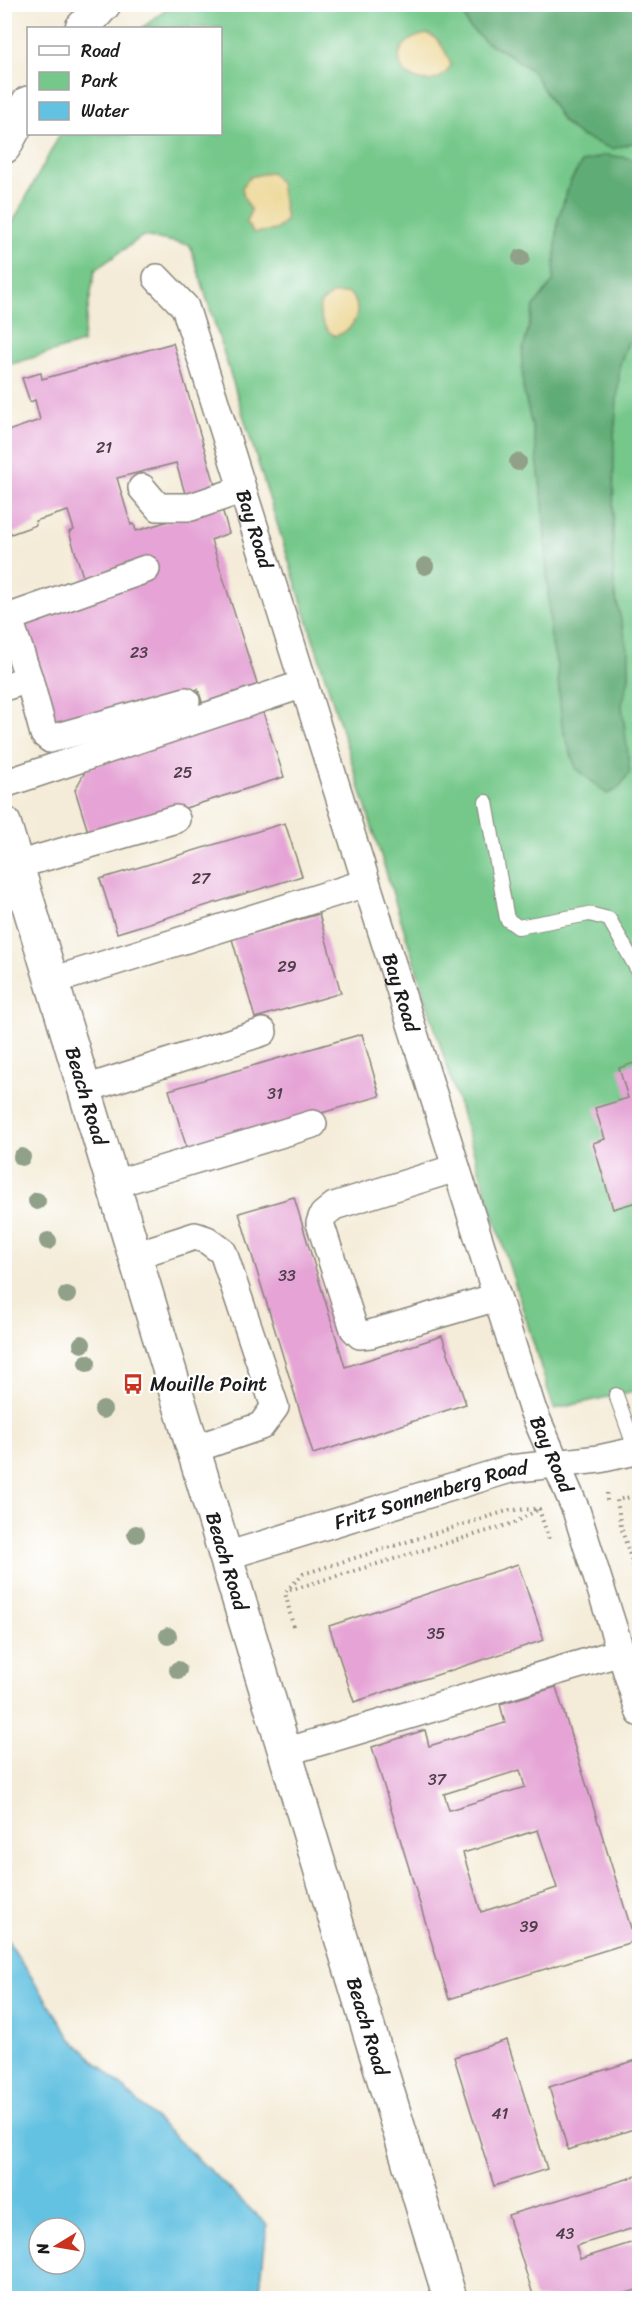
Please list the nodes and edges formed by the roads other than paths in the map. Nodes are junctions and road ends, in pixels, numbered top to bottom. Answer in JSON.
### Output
{"nodes":[{"id":1,"x":27,"y":106,"type":"edge"},
{"id":2,"x":4,"y":147,"type":"edge"},
{"id":3,"x":157,"y":278,"type":"dead end"},
{"id":4,"x":142,"y":488,"type":"dead end"},
{"id":5,"x":241,"y":490,"type":"junction"},
{"id":6,"x":146,"y":569,"type":"dead end"},
{"id":7,"x":17,"y":683,"type":"edge"},
{"id":8,"x":304,"y":684,"type":"junction"},
{"id":9,"x":186,"y":701,"type":"dead end"},
{"id":10,"x":4,"y":784,"type":"edge"},
{"id":11,"x":486,"y":802,"type":"dead end"},
{"id":12,"x":176,"y":819,"type":"dead end"},
{"id":13,"x":4,"y":823,"type":"edge"},
{"id":14,"x":17,"y":865,"type":"junction"},
{"id":15,"x":366,"y":883,"type":"junction"},
{"id":16,"x":639,"y":974,"type":"edge"},
{"id":17,"x":52,"y":981,"type":"junction"},
{"id":18,"x":263,"y":1032,"type":"dead end"},
{"id":19,"x":86,"y":1089,"type":"junction"},
{"id":20,"x":313,"y":1124,"type":"dead end"},
{"id":21,"x":456,"y":1168,"type":"junction"},
{"id":22,"x":114,"y":1184,"type":"junction"},
{"id":23,"x":136,"y":1255,"type":"junction"},
{"id":24,"x":497,"y":1296,"type":"junction"},
{"id":25,"x":616,"y":1395,"type":"dead end"},
{"id":26,"x":194,"y":1449,"type":"junction"},
{"id":27,"x":638,"y":1451,"type":"edge"},
{"id":28,"x":556,"y":1463,"type":"junction"},
{"id":29,"x":226,"y":1556,"type":"junction"},
{"id":30,"x":621,"y":1652,"type":"junction"},
{"id":31,"x":639,"y":1713,"type":"edge"},
{"id":32,"x":285,"y":1752,"type":"junction"},
{"id":33,"x":450,"y":2298,"type":"edge"}],
"edges":[{"from":1,"to":2,"type":"street"},
{"from":3,"to":5,"type":"street","name":"Bay Road"},
{"from":4,"to":5,"type":"street"},
{"from":5,"to":8,"type":"street","name":"Bay Road"},
{"from":6,"to":7,"type":"street"},
{"from":7,"to":9,"type":"street"},
{"from":8,"to":10,"type":"street"},
{"from":8,"to":15,"type":"street","name":"Bay Road"},
{"from":11,"to":16,"type":"lane"},
{"from":12,"to":14,"type":"street"},
{"from":13,"to":14,"type":"street","name":"Beach Road"},
{"from":14,"to":17,"type":"street","name":"Beach Road"},
{"from":15,"to":17,"type":"street"},
{"from":15,"to":21,"type":"street","name":"Bay Road"},
{"from":17,"to":19,"type":"street","name":"Beach Road"},
{"from":18,"to":19,"type":"street"},
{"from":19,"to":22,"type":"street","name":"Beach Road"},
{"from":20,"to":22,"type":"street"},
{"from":21,"to":24,"type":"street","name":"Bay Road"},
{"from":21,"to":24,"type":"street"},
{"from":22,"to":23,"type":"street","name":"Beach Road"},
{"from":23,"to":26,"type":"street","name":"Beach Road"},
{"from":23,"to":26,"type":"street"},
{"from":24,"to":28,"type":"street","name":"Bay Road"},
{"from":25,"to":27,"type":"lane"},
{"from":26,"to":29,"type":"street","name":"Beach Road"},
{"from":27,"to":28,"type":"street","name":"Fritz Sonnenberg Road"},
{"from":28,"to":29,"type":"street","name":"Fritz Sonnenberg Road"},
{"from":28,"to":30,"type":"street","name":"Bay Road"},
{"from":29,"to":32,"type":"street","name":"Beach Road"},
{"from":30,"to":31,"type":"street","name":"Bay Road"},
{"from":30,"to":32,"type":"street"},
{"from":32,"to":33,"type":"street","name":"Beach Road"}]}
